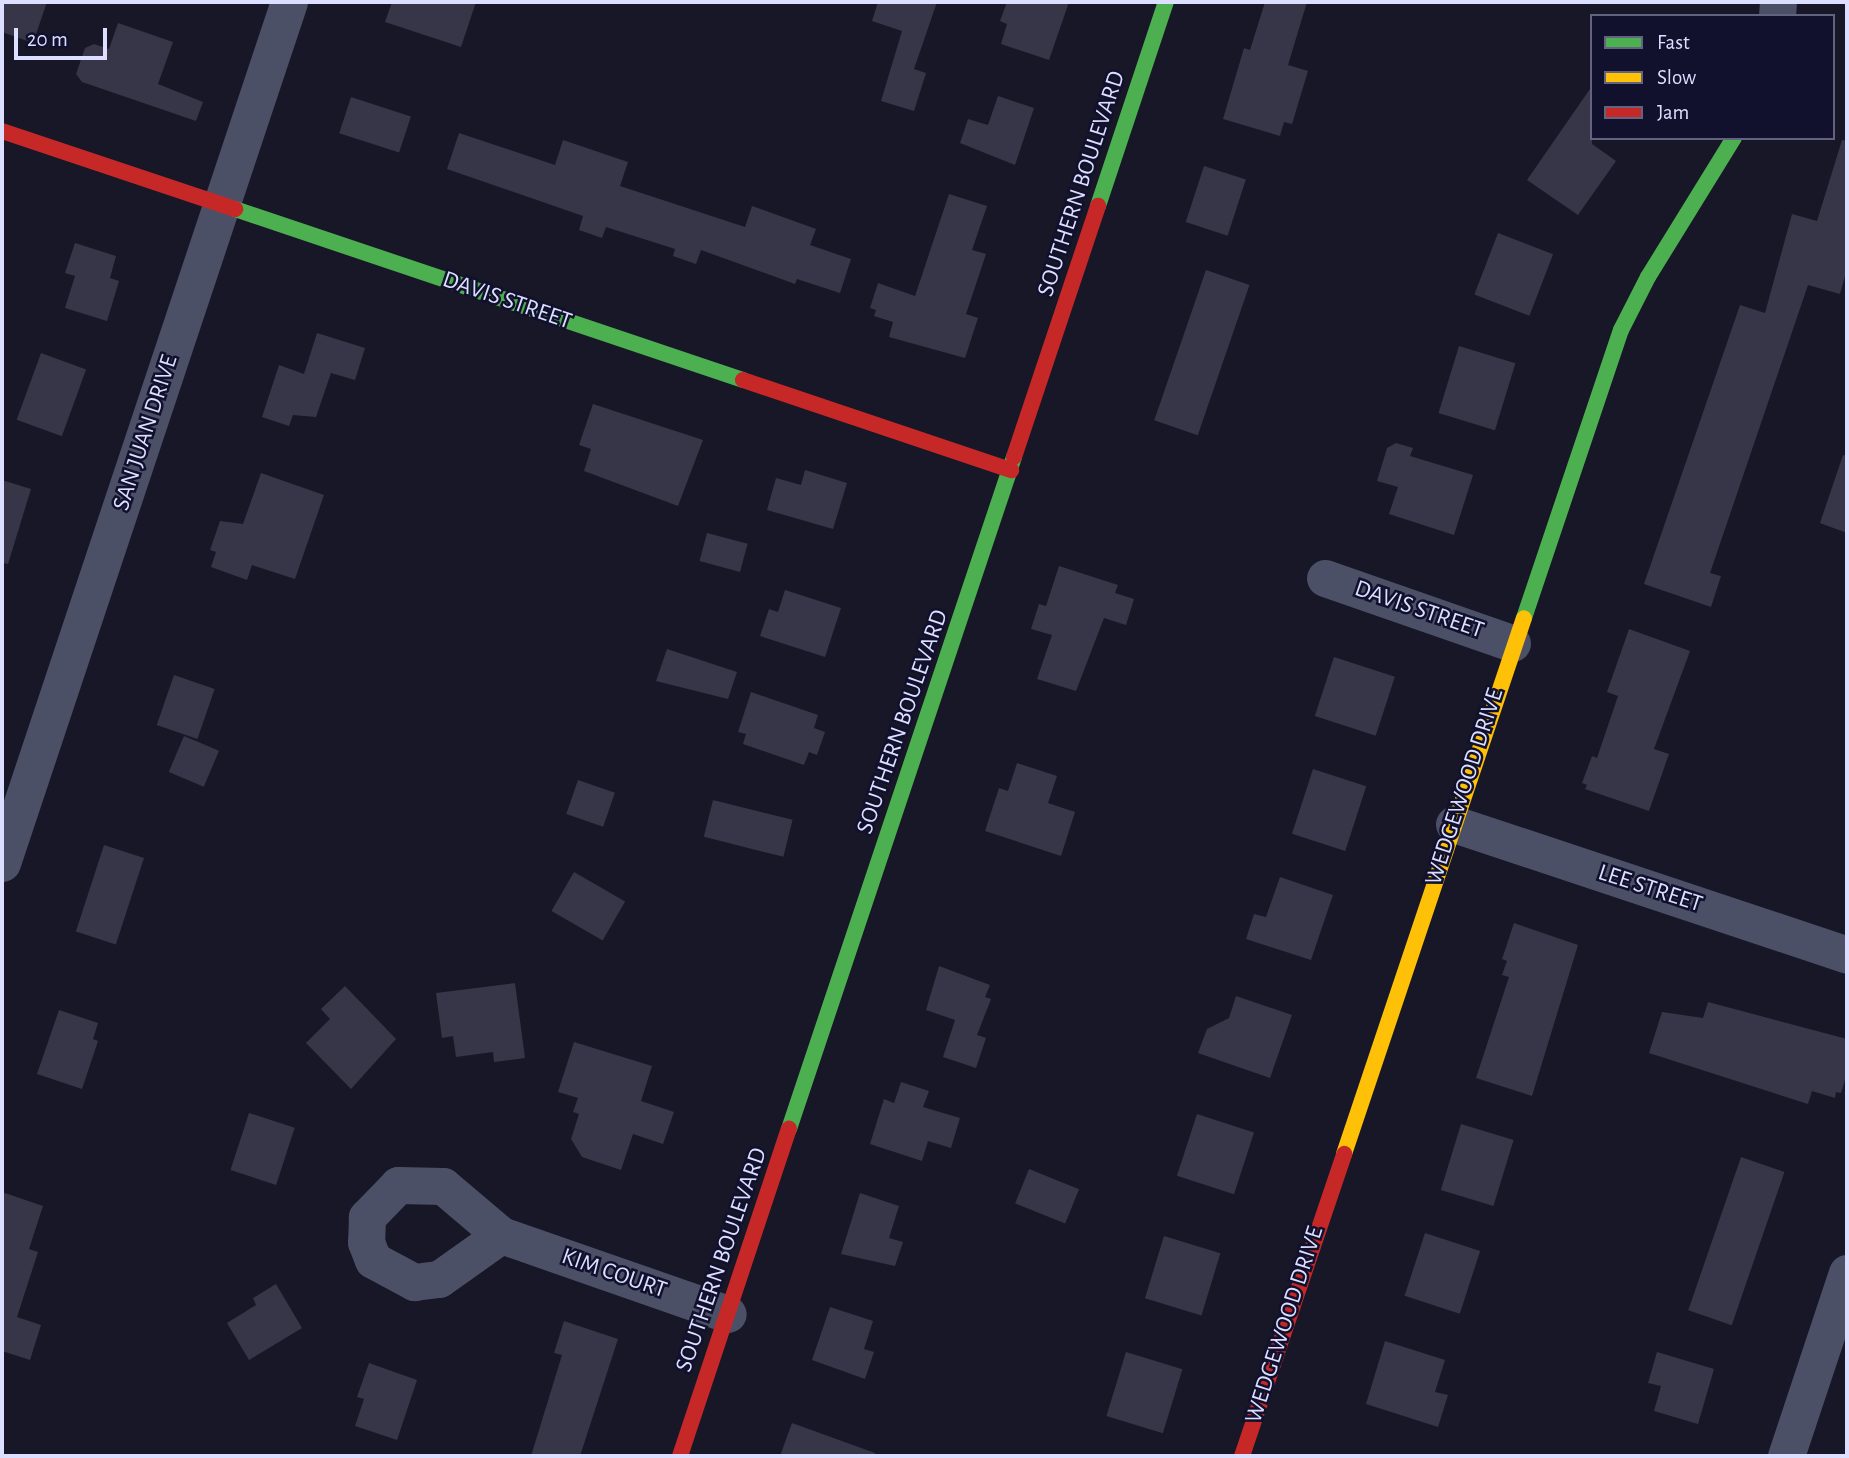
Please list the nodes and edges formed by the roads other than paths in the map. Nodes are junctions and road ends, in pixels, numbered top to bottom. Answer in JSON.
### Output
{"nodes":[{"id":1,"x":289,"y":2,"type":"edge"},
{"id":2,"x":1166,"y":2,"type":"edge"},
{"id":3,"x":2,"y":131,"type":"edge"},
{"id":4,"x":1733,"y":140,"type":"edge"},
{"id":5,"x":222,"y":205,"type":"junction"},
{"id":6,"x":1011,"y":470,"type":"junction"},
{"id":7,"x":1325,"y":578,"type":"dead end"},
{"id":8,"x":1513,"y":643,"type":"junction"},
{"id":9,"x":1454,"y":824,"type":"junction"},
{"id":10,"x":2,"y":863,"type":"edge"},
{"id":11,"x":1847,"y":955,"type":"edge"},
{"id":12,"x":501,"y":1235,"type":"dead end"},
{"id":13,"x":1847,"y":1273,"type":"edge"},
{"id":14,"x":728,"y":1314,"type":"junction"},
{"id":15,"x":680,"y":1456,"type":"edge"},
{"id":16,"x":1242,"y":1456,"type":"edge"},
{"id":17,"x":1786,"y":1456,"type":"edge"}],
"edges":[{"from":1,"to":5,"type":"street","name":"SAN JUAN DRIVE"},
{"from":2,"to":6,"type":"street","name":"SOUTHERN BOULEVARD"},
{"from":3,"to":5,"type":"street","name":"DAVIS STREET"},
{"from":4,"to":8,"type":"street","name":"WEDGEWOOD DRIVE"},
{"from":5,"to":6,"type":"street","name":"DAVIS STREET"},
{"from":5,"to":10,"type":"street","name":"SAN JUAN DRIVE"},
{"from":6,"to":14,"type":"street","name":"SOUTHERN BOULEVARD"},
{"from":7,"to":8,"type":"street","name":"DAVIS STREET"},
{"from":8,"to":9,"type":"street","name":"WEDGEWOOD DRIVE"},
{"from":9,"to":11,"type":"street","name":"LEE STREET"},
{"from":9,"to":16,"type":"street","name":"WEDGEWOOD DRIVE"},
{"from":12,"to":14,"type":"street","name":"KIM COURT"},
{"from":13,"to":17,"type":"street"},
{"from":14,"to":15,"type":"street","name":"SOUTHERN BOULEVARD"}]}
